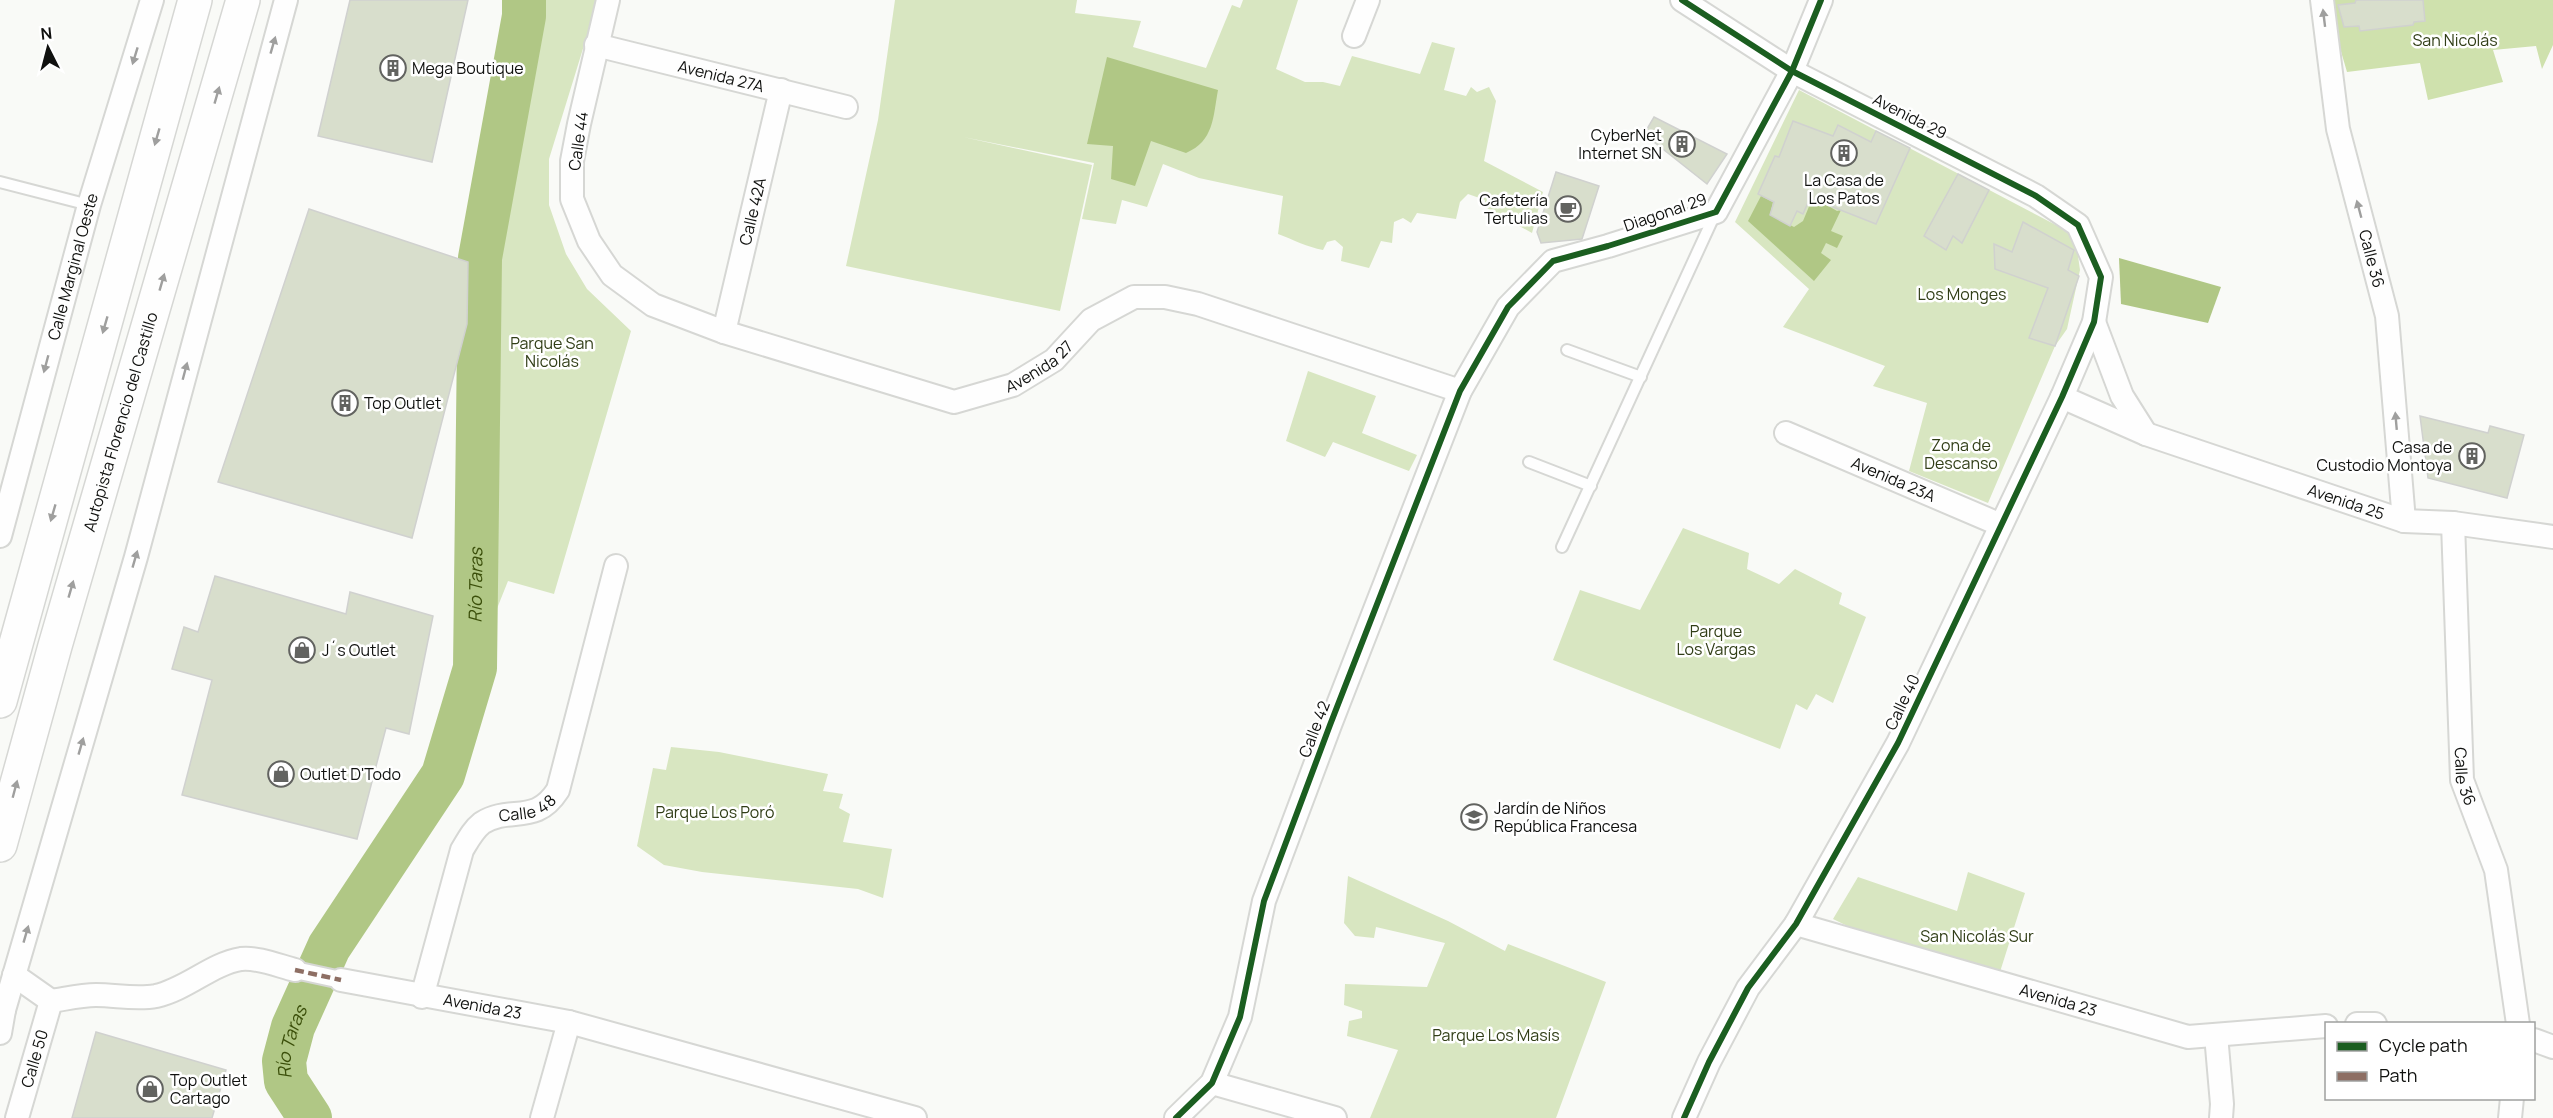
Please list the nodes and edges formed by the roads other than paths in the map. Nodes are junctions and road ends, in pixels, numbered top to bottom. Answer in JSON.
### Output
{"nodes":[{"id":1,"x":152,"y":0,"type":"edge"},
{"id":2,"x":195,"y":0,"type":"edge"},
{"id":3,"x":243,"y":0,"type":"edge"},
{"id":4,"x":286,"y":0,"type":"edge"},
{"id":5,"x":608,"y":0,"type":"edge"},
{"id":6,"x":1368,"y":0,"type":"edge"},
{"id":7,"x":1682,"y":0,"type":"edge"},
{"id":8,"x":1821,"y":0,"type":"edge"},
{"id":9,"x":2322,"y":0,"type":"edge"},
{"id":10,"x":1354,"y":36,"type":"dead end"},
{"id":11,"x":596,"y":45,"type":"junction"},
{"id":12,"x":1792,"y":71,"type":"junction"},
{"id":13,"x":781,"y":90,"type":"junction"},
{"id":14,"x":846,"y":107,"type":"dead end"},
{"id":15,"x":0,"y":182,"type":"edge"},
{"id":16,"x":89,"y":205,"type":"junction"},
{"id":17,"x":1716,"y":212,"type":"junction"},
{"id":18,"x":612,"y":275,"type":"joint"},
{"id":19,"x":2101,"y":277,"type":"joint"},
{"id":20,"x":2094,"y":322,"type":"junction"},
{"id":21,"x":724,"y":332,"type":"junction"},
{"id":22,"x":1567,"y":350,"type":"dead end"},
{"id":23,"x":1641,"y":377,"type":"junction"},
{"id":24,"x":1460,"y":390,"type":"junction"},
{"id":25,"x":2062,"y":397,"type":"junction"},
{"id":26,"x":1786,"y":433,"type":"dead end"},
{"id":27,"x":2146,"y":434,"type":"junction"},
{"id":28,"x":1529,"y":462,"type":"dead end"},
{"id":29,"x":1591,"y":486,"type":"junction"},
{"id":30,"x":2404,"y":521,"type":"junction"},
{"id":31,"x":2453,"y":523,"type":"junction"},
{"id":32,"x":2001,"y":525,"type":"junction"},
{"id":33,"x":0,"y":536,"type":"edge"},
{"id":34,"x":2553,"y":537,"type":"edge"},
{"id":35,"x":1562,"y":547,"type":"dead end"},
{"id":36,"x":616,"y":566,"type":"dead end"},
{"id":37,"x":0,"y":702,"type":"edge"},
{"id":38,"x":0,"y":845,"type":"edge"},
{"id":39,"x":1796,"y":924,"type":"junction"},
{"id":40,"x":295,"y":970,"type":"joint"},
{"id":41,"x":7,"y":981,"type":"edge"},
{"id":42,"x":341,"y":981,"type":"joint"},
{"id":43,"x":422,"y":997,"type":"junction"},
{"id":44,"x":51,"y":1001,"type":"junction"},
{"id":45,"x":569,"y":1022,"type":"junction"},
{"id":46,"x":2518,"y":1022,"type":"edge"},
{"id":47,"x":2325,"y":1026,"type":"edge"},
{"id":48,"x":0,"y":1033,"type":"edge"},
{"id":49,"x":2216,"y":1035,"type":"junction"},
{"id":50,"x":2535,"y":1040,"type":"edge"},
{"id":51,"x":2553,"y":1047,"type":"edge"},
{"id":52,"x":1212,"y":1083,"type":"junction"},
{"id":53,"x":2512,"y":1100,"type":"edge"},
{"id":54,"x":17,"y":1118,"type":"edge"},
{"id":55,"x":542,"y":1118,"type":"edge"},
{"id":56,"x":915,"y":1118,"type":"edge"},
{"id":57,"x":1176,"y":1118,"type":"edge"},
{"id":58,"x":1335,"y":1118,"type":"edge"},
{"id":59,"x":1684,"y":1118,"type":"edge"},
{"id":60,"x":2221,"y":1118,"type":"edge"},
{"id":61,"x":2510,"y":1118,"type":"edge"}],
"edges":[{"from":1,"to":16,"type":"street","name":"Calle Marginal Oeste","one_way":true},
{"from":2,"to":37,"type":"highway","one_way":true},
{"from":38,"to":3,"type":"highway","name":"Autopista Florencio del Castillo","one_way":true},
{"from":41,"to":4,"type":"street","one_way":true},
{"from":5,"to":11,"type":"street","name":"Calle 44"},
{"from":6,"to":10,"type":"street"},
{"from":7,"to":12,"type":"street","name":"Avenida 29"},
{"from":8,"to":12,"type":"street","name":"Diagonal 29"},
{"from":30,"to":9,"type":"street","name":"Calle 36","one_way":true},
{"from":11,"to":13,"type":"street","name":"Avenida 27A"},
{"from":11,"to":18,"type":"street","name":"Calle 44"},
{"from":12,"to":17,"type":"street","name":"Diagonal 29"},
{"from":12,"to":19,"type":"street","name":"Avenida 29"},
{"from":13,"to":14,"type":"street","name":"Avenida 27A"},
{"from":13,"to":21,"type":"street","name":"Calle 42A"},
{"from":15,"to":16,"type":"lane"},
{"from":16,"to":33,"type":"street","name":"Calle Marginal Oeste","one_way":true},
{"from":17,"to":23,"type":"lane"},
{"from":17,"to":24,"type":"street","name":"Diagonal 29"},
{"from":18,"to":21,"type":"street","name":"Avenida 27"},
{"from":19,"to":20,"type":"street","name":"Calle 40"},
{"from":20,"to":25,"type":"street","name":"Calle 40"},
{"from":20,"to":27,"type":"street"},
{"from":21,"to":24,"type":"street","name":"Avenida 27"},
{"from":22,"to":23,"type":"lane"},
{"from":23,"to":29,"type":"lane"},
{"from":24,"to":52,"type":"street","name":"Calle 42"},
{"from":25,"to":27,"type":"street","name":"Avenida 25"},
{"from":25,"to":32,"type":"street","name":"Calle 40"},
{"from":26,"to":32,"type":"street","name":"Avenida 23A"},
{"from":27,"to":30,"type":"street","name":"Avenida 25"},
{"from":28,"to":29,"type":"lane"},
{"from":29,"to":35,"type":"lane"},
{"from":30,"to":31,"type":"street","name":"Avenida 25"},
{"from":31,"to":34,"type":"street","name":"Avenida 25"},
{"from":31,"to":46,"type":"street","name":"Calle 36"},
{"from":32,"to":39,"type":"street","name":"Calle 40"},
{"from":36,"to":43,"type":"street","name":"Calle 48"},
{"from":39,"to":49,"type":"street","name":"Avenida 23"},
{"from":39,"to":59,"type":"street","name":"Calle 40"},
{"from":40,"to":42,"type":"street","name":"Avenida 23"},
{"from":40,"to":44,"type":"street","name":"Avenida 23"},
{"from":41,"to":44,"type":"street"},
{"from":41,"to":48,"type":"street"},
{"from":42,"to":43,"type":"street","name":"Avenida 23"},
{"from":43,"to":45,"type":"street","name":"Avenida 23"},
{"from":44,"to":54,"type":"street","name":"Calle 50"},
{"from":45,"to":55,"type":"street"},
{"from":45,"to":56,"type":"street","name":"Avenida 23"},
{"from":47,"to":49,"type":"street","name":"Avenida 23"},
{"from":49,"to":60,"type":"street"},
{"from":50,"to":51,"type":"street"},
{"from":52,"to":57,"type":"street"},
{"from":52,"to":58,"type":"street"},
{"from":53,"to":61,"type":"street"}]}
